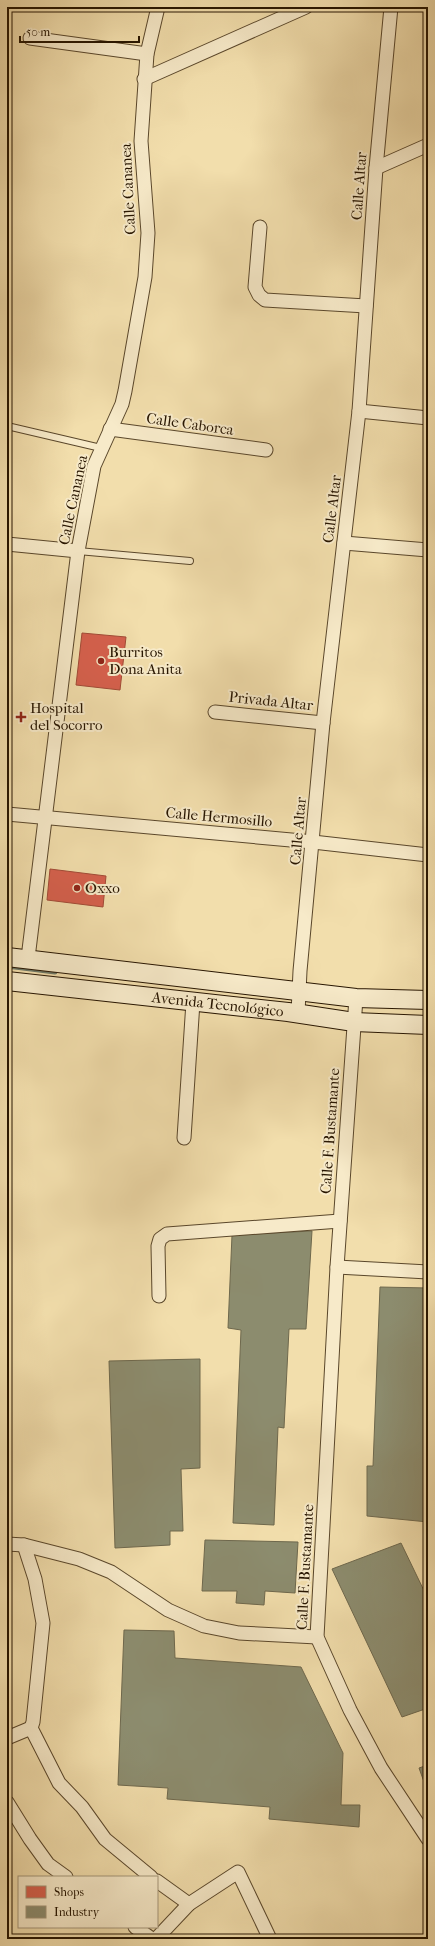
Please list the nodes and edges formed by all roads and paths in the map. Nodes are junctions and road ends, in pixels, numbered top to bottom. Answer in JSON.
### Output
{"nodes":[{"id":1,"x":158,"y":7,"type":"edge"},
{"id":2,"x":306,"y":7,"type":"edge"},
{"id":3,"x":391,"y":7,"type":"edge"},
{"id":4,"x":30,"y":38,"type":"dead end"},
{"id":5,"x":147,"y":54,"type":"junction"},
{"id":6,"x":144,"y":79,"type":"junction"},
{"id":7,"x":428,"y":145,"type":"edge"},
{"id":8,"x":376,"y":168,"type":"junction"},
{"id":9,"x":260,"y":227,"type":"dead end"},
{"id":10,"x":366,"y":306,"type":"junction"},
{"id":11,"x":359,"y":411,"type":"junction"},
{"id":12,"x":428,"y":418,"type":"edge"},
{"id":13,"x":7,"y":426,"type":"edge"},
{"id":14,"x":110,"y":429,"type":"junction"},
{"id":15,"x":101,"y":448,"type":"junction"},
{"id":16,"x":266,"y":450,"type":"dead end"},
{"id":17,"x":344,"y":543,"type":"junction"},
{"id":18,"x":7,"y":544,"type":"edge"},
{"id":19,"x":428,"y":550,"type":"edge"},
{"id":20,"x":78,"y":551,"type":"junction"},
{"id":21,"x":190,"y":562,"type":"dead end"},
{"id":22,"x":215,"y":712,"type":"dead end"},
{"id":23,"x":323,"y":723,"type":"junction"},
{"id":24,"x":7,"y":814,"type":"edge"},
{"id":25,"x":45,"y":818,"type":"junction"},
{"id":26,"x":313,"y":842,"type":"junction"},
{"id":27,"x":428,"y":855,"type":"edge"},
{"id":28,"x":7,"y":957,"type":"edge"},
{"id":29,"x":28,"y":958,"type":"junction"},
{"id":30,"x":7,"y":981,"type":"edge"},
{"id":31,"x":300,"y":992,"type":"junction"},
{"id":32,"x":356,"y":998,"type":"junction"},
{"id":33,"x":428,"y":1000,"type":"edge"},
{"id":34,"x":193,"y":1002,"type":"junction"},
{"id":35,"x":298,"y":1013,"type":"junction"},
{"id":36,"x":354,"y":1022,"type":"junction"},
{"id":37,"x":428,"y":1025,"type":"edge"},
{"id":38,"x":184,"y":1138,"type":"dead end"},
{"id":39,"x":340,"y":1221,"type":"junction"},
{"id":40,"x":337,"y":1267,"type":"junction"},
{"id":41,"x":428,"y":1272,"type":"edge"},
{"id":42,"x":159,"y":1296,"type":"dead end"},
{"id":43,"x":7,"y":1544,"type":"edge"},
{"id":44,"x":24,"y":1545,"type":"junction"},
{"id":45,"x":317,"y":1637,"type":"junction"},
{"id":46,"x":31,"y":1728,"type":"junction"},
{"id":47,"x":7,"y":1738,"type":"edge"},
{"id":48,"x":7,"y":1802,"type":"edge"},
{"id":49,"x":428,"y":1839,"type":"edge"},
{"id":50,"x":65,"y":1876,"type":"edge"},
{"id":51,"x":150,"y":1876,"type":"edge"},
{"id":52,"x":158,"y":1883,"type":"edge"},
{"id":53,"x":189,"y":1904,"type":"junction"},
{"id":54,"x":136,"y":1928,"type":"edge"},
{"id":55,"x":152,"y":1939,"type":"edge"},
{"id":56,"x":156,"y":1939,"type":"edge"},
{"id":57,"x":270,"y":1939,"type":"edge"}],
"edges":[{"from":1,"to":5,"type":"street","name":"Calle Cananea"},
{"from":2,"to":6,"type":"street"},
{"from":3,"to":8,"type":"street","name":"Calle Altar"},
{"from":4,"to":5,"type":"street"},
{"from":5,"to":6,"type":"street","name":"Calle Cananea"},
{"from":6,"to":14,"type":"street","name":"Calle Cananea"},
{"from":7,"to":8,"type":"street"},
{"from":8,"to":10,"type":"street","name":"Calle Altar"},
{"from":9,"to":10,"type":"street"},
{"from":10,"to":11,"type":"street","name":"Calle Altar"},
{"from":11,"to":12,"type":"street"},
{"from":11,"to":17,"type":"street","name":"Calle Altar"},
{"from":13,"to":15,"type":"lane"},
{"from":14,"to":15,"type":"street","name":"Calle Cananea"},
{"from":14,"to":16,"type":"street","name":"Calle Caborca"},
{"from":15,"to":20,"type":"street","name":"Calle Cananea"},
{"from":17,"to":19,"type":"street"},
{"from":17,"to":23,"type":"street","name":"Calle Altar"},
{"from":18,"to":20,"type":"street"},
{"from":20,"to":21,"type":"lane"},
{"from":20,"to":25,"type":"street","name":"Calle Cananea"},
{"from":22,"to":23,"type":"street","name":"Privada Altar"},
{"from":23,"to":26,"type":"street","name":"Calle Altar"},
{"from":24,"to":25,"type":"street","name":"Calle Hermosillo"},
{"from":25,"to":26,"type":"street","name":"Calle Hermosillo"},
{"from":25,"to":29,"type":"street","name":"Calle Cananea"},
{"from":26,"to":27,"type":"street","name":"Calle Hermosillo"},
{"from":26,"to":31,"type":"street","name":"Calle Altar"},
{"from":28,"to":29,"type":"main road","name":"Avenida Tecnológico"},
{"from":29,"to":31,"type":"main road","name":"Avenida Tecnológico"},
{"from":30,"to":34,"type":"main road","name":"Avenida Tecnológico"},
{"from":31,"to":32,"type":"main road","name":"Avenida Tecnológico"},
{"from":31,"to":35,"type":"street","name":"Calle Altar"},
{"from":32,"to":33,"type":"main road","name":"Avenida Tecnológico"},
{"from":32,"to":36,"type":"street","name":"Calle F. Bustamante"},
{"from":34,"to":35,"type":"main road","name":"Avenida Tecnológico"},
{"from":34,"to":38,"type":"street"},
{"from":35,"to":36,"type":"main road","name":"Avenida Tecnológico"},
{"from":36,"to":37,"type":"main road","name":"Avenida Tecnológico"},
{"from":36,"to":39,"type":"street","name":"Calle F. Bustamante"},
{"from":39,"to":40,"type":"street","name":"Calle F. Bustamante"},
{"from":39,"to":42,"type":"street"},
{"from":40,"to":41,"type":"street"},
{"from":40,"to":45,"type":"street","name":"Calle F. Bustamante"},
{"from":43,"to":44,"type":"street"},
{"from":44,"to":45,"type":"street"},
{"from":44,"to":46,"type":"street"},
{"from":45,"to":49,"type":"street","name":"Calle F. Bustamante"},
{"from":46,"to":47,"type":"street"},
{"from":46,"to":51,"type":"street"},
{"from":48,"to":50,"type":"street"},
{"from":52,"to":53,"type":"street"},
{"from":53,"to":56,"type":"street"},
{"from":53,"to":57,"type":"street"},
{"from":54,"to":55,"type":"street"}]}
